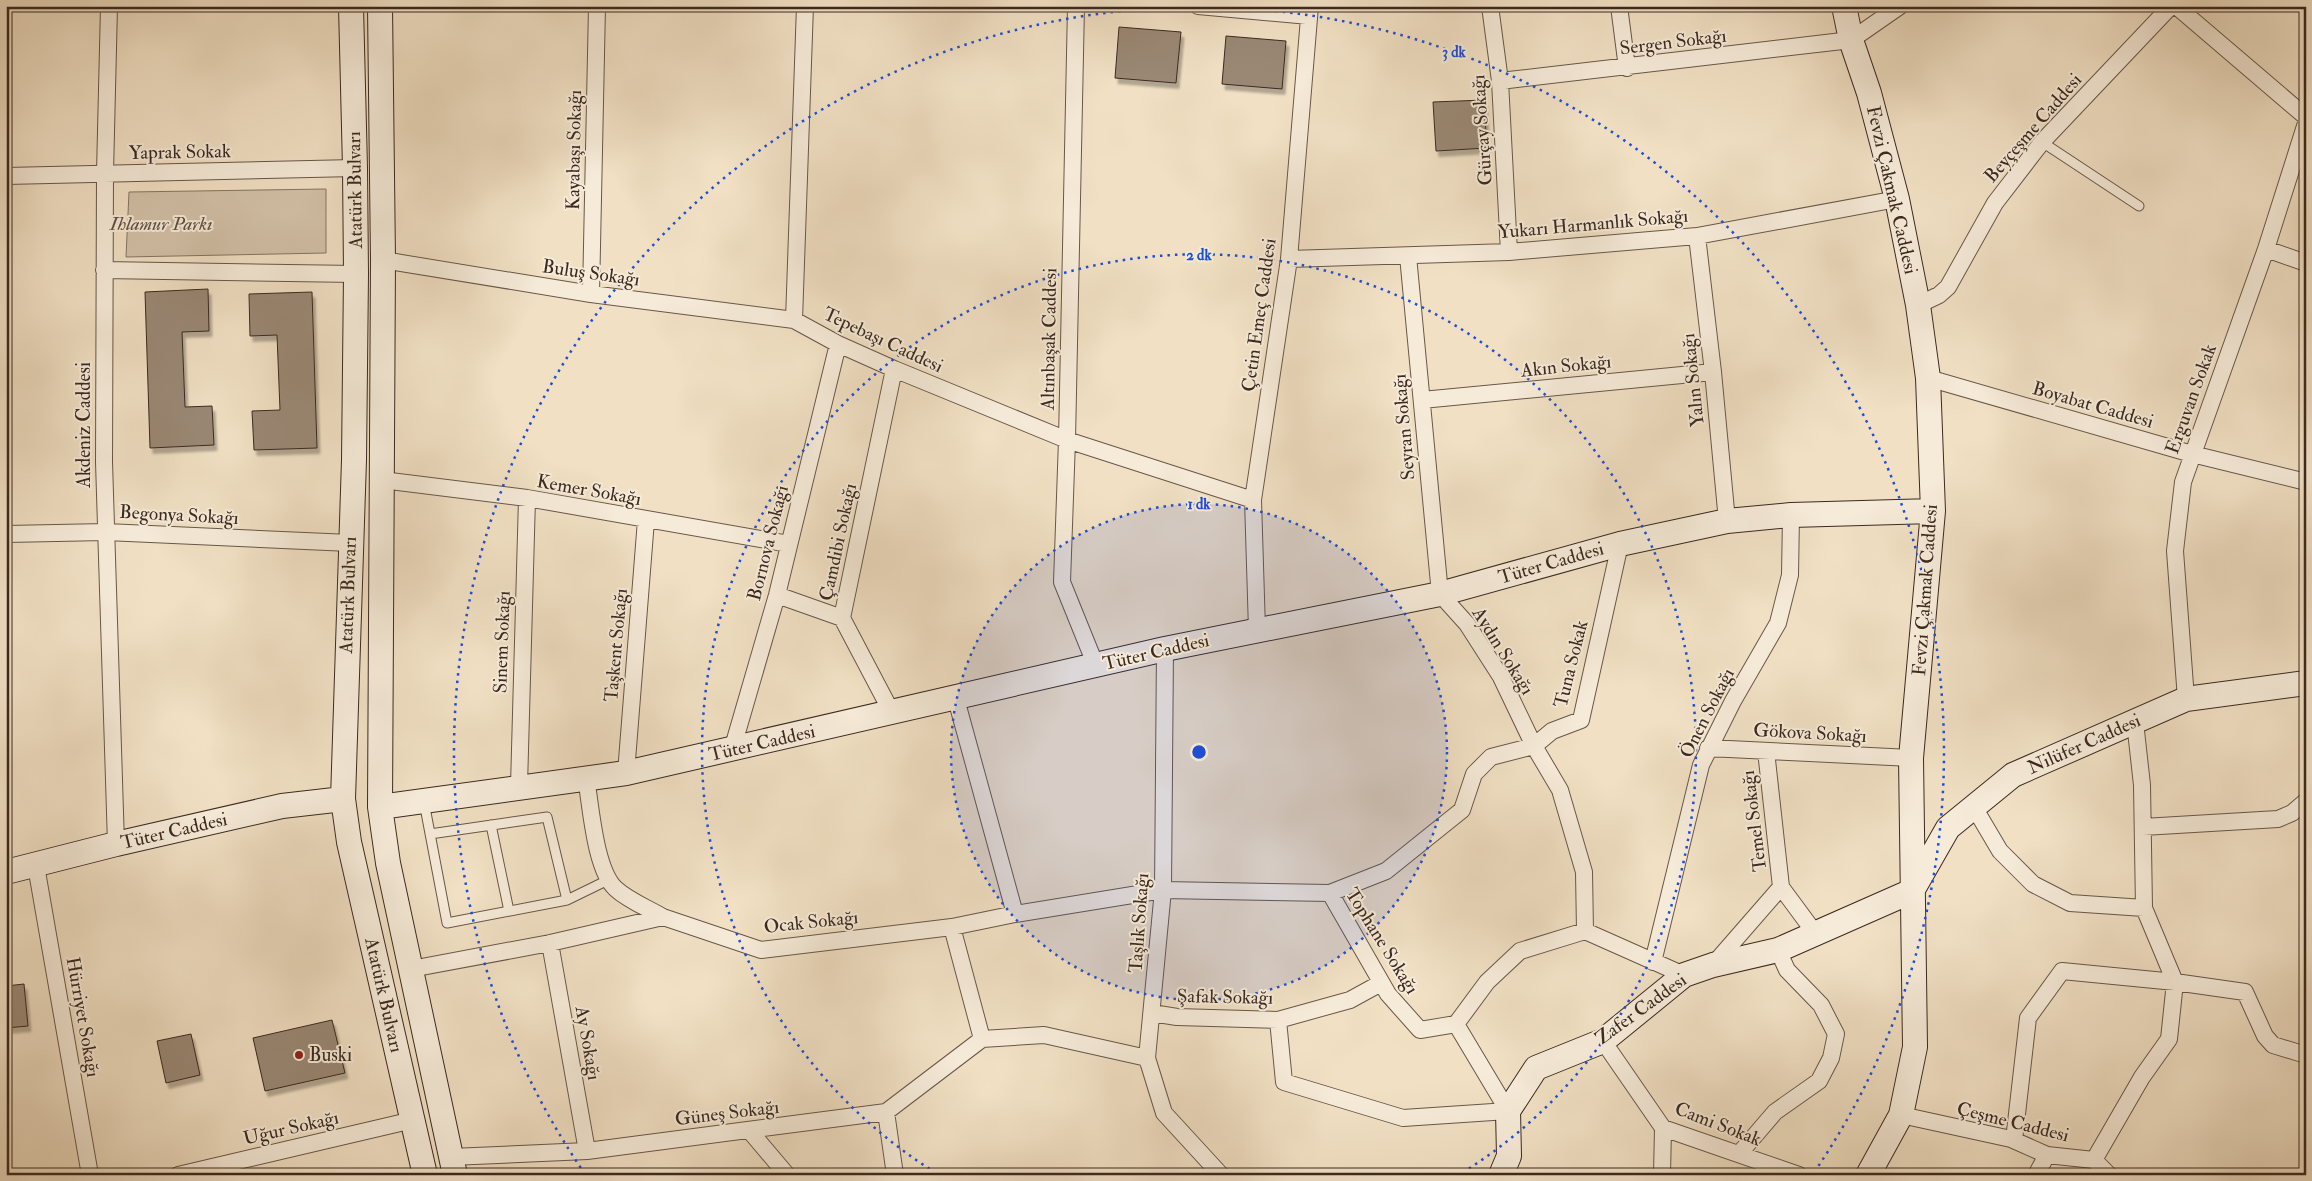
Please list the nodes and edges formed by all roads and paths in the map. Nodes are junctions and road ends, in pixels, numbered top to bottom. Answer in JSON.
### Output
{"nodes":[{"id":1,"x":109,"y":6,"type":"edge"},
{"id":2,"x":351,"y":6,"type":"edge"},
{"id":3,"x":380,"y":6,"type":"edge"},
{"id":4,"x":597,"y":6,"type":"edge"},
{"id":5,"x":805,"y":6,"type":"edge"},
{"id":6,"x":1076,"y":6,"type":"edge"},
{"id":7,"x":1198,"y":6,"type":"edge"},
{"id":8,"x":1490,"y":6,"type":"edge"},
{"id":9,"x":1619,"y":6,"type":"edge"},
{"id":10,"x":1844,"y":6,"type":"edge"},
{"id":11,"x":1900,"y":6,"type":"edge"},
{"id":12,"x":2171,"y":6,"type":"edge"},
{"id":13,"x":2176,"y":6,"type":"edge"},
{"id":14,"x":1310,"y":11,"type":"edge"},
{"id":15,"x":1851,"y":40,"type":"junction"},
{"id":16,"x":1627,"y":68,"type":"junction"},
{"id":17,"x":1500,"y":81,"type":"junction"},
{"id":18,"x":2306,"y":117,"type":"edge"},
{"id":19,"x":2306,"y":123,"type":"edge"},
{"id":20,"x":2042,"y":142,"type":"junction"},
{"id":21,"x":355,"y":168,"type":"junction"},
{"id":22,"x":105,"y":173,"type":"junction"},
{"id":23,"x":6,"y":176,"type":"edge"},
{"id":24,"x":1897,"y":199,"type":"junction"},
{"id":25,"x":2139,"y":206,"type":"dead end"},
{"id":26,"x":1697,"y":236,"type":"junction"},
{"id":27,"x":2266,"y":249,"type":"junction"},
{"id":28,"x":1510,"y":252,"type":"junction"},
{"id":29,"x":1408,"y":256,"type":"junction"},
{"id":30,"x":1289,"y":259,"type":"junction"},
{"id":31,"x":383,"y":260,"type":"junction"},
{"id":32,"x":2306,"y":263,"type":"edge"},
{"id":33,"x":104,"y":270,"type":"junction"},
{"id":34,"x":356,"y":274,"type":"junction"},
{"id":35,"x":591,"y":294,"type":"junction"},
{"id":36,"x":1918,"y":305,"type":"junction"},
{"id":37,"x":794,"y":320,"type":"junction"},
{"id":38,"x":838,"y":344,"type":"junction"},
{"id":39,"x":894,"y":369,"type":"junction"},
{"id":40,"x":1713,"y":372,"type":"junction"},
{"id":41,"x":1928,"y":378,"type":"junction"},
{"id":42,"x":1422,"y":400,"type":"junction"},
{"id":43,"x":1067,"y":440,"type":"junction"},
{"id":44,"x":2192,"y":454,"type":"junction"},
{"id":45,"x":382,"y":480,"type":"junction"},
{"id":46,"x":2306,"y":482,"type":"edge"},
{"id":47,"x":527,"y":498,"type":"junction"},
{"id":48,"x":1253,"y":500,"type":"junction"},
{"id":49,"x":1933,"y":511,"type":"junction"},
{"id":50,"x":1791,"y":515,"type":"junction"},
{"id":51,"x":646,"y":520,"type":"junction"},
{"id":52,"x":1727,"y":521,"type":"junction"},
{"id":53,"x":106,"y":532,"type":"junction"},
{"id":54,"x":6,"y":534,"type":"edge"},
{"id":55,"x":350,"y":543,"type":"junction"},
{"id":56,"x":789,"y":544,"type":"junction"},
{"id":57,"x":1620,"y":544,"type":"junction"},
{"id":58,"x":777,"y":594,"type":"junction"},
{"id":59,"x":1440,"y":594,"type":"junction"},
{"id":60,"x":842,"y":618,"type":"junction"},
{"id":61,"x":1257,"y":630,"type":"junction"},
{"id":62,"x":1165,"y":650,"type":"junction"},
{"id":63,"x":1096,"y":666,"type":"junction"},
{"id":64,"x":2305,"y":685,"type":"edge"},
{"id":65,"x":956,"y":699,"type":"junction"},
{"id":66,"x":2186,"y":699,"type":"junction"},
{"id":67,"x":892,"y":713,"type":"junction"},
{"id":68,"x":2135,"y":722,"type":"junction"},
{"id":69,"x":1534,"y":746,"type":"junction"},
{"id":70,"x":1708,"y":748,"type":"junction"},
{"id":71,"x":732,"y":750,"type":"junction"},
{"id":72,"x":1766,"y":750,"type":"junction"},
{"id":73,"x":1911,"y":758,"type":"junction"},
{"id":74,"x":626,"y":773,"type":"junction"},
{"id":75,"x":586,"y":778,"type":"junction"},
{"id":76,"x":519,"y":786,"type":"junction"},
{"id":77,"x":343,"y":799,"type":"junction"},
{"id":78,"x":424,"y":800,"type":"junction"},
{"id":79,"x":2306,"y":801,"type":"edge"},
{"id":80,"x":380,"y":807,"type":"junction"},
{"id":81,"x":1974,"y":807,"type":"junction"},
{"id":82,"x":491,"y":826,"type":"junction"},
{"id":83,"x":2143,"y":827,"type":"junction"},
{"id":84,"x":430,"y":834,"type":"junction"},
{"id":85,"x":116,"y":844,"type":"junction"},
{"id":86,"x":36,"y":866,"type":"junction"},
{"id":87,"x":6,"y":872,"type":"edge"},
{"id":88,"x":608,"y":880,"type":"junction"},
{"id":89,"x":1781,"y":887,"type":"junction"},
{"id":90,"x":1163,"y":890,"type":"junction"},
{"id":91,"x":1912,"y":890,"type":"junction"},
{"id":92,"x":1330,"y":893,"type":"junction"},
{"id":93,"x":567,"y":900,"type":"junction"},
{"id":94,"x":2144,"y":908,"type":"junction"},
{"id":95,"x":509,"y":911,"type":"junction"},
{"id":96,"x":1015,"y":914,"type":"junction"},
{"id":97,"x":663,"y":917,"type":"junction"},
{"id":98,"x":952,"y":927,"type":"junction"},
{"id":99,"x":1585,"y":931,"type":"junction"},
{"id":100,"x":1815,"y":933,"type":"junction"},
{"id":101,"x":550,"y":942,"type":"junction"},
{"id":102,"x":1778,"y":950,"type":"junction"},
{"id":103,"x":1653,"y":962,"type":"junction"},
{"id":104,"x":1713,"y":965,"type":"junction"},
{"id":105,"x":411,"y":969,"type":"junction"},
{"id":106,"x":1684,"y":976,"type":"junction"},
{"id":107,"x":2175,"y":982,"type":"junction"},
{"id":108,"x":1381,"y":983,"type":"junction"},
{"id":109,"x":1152,"y":1013,"type":"junction"},
{"id":110,"x":1278,"y":1020,"type":"junction"},
{"id":111,"x":1456,"y":1024,"type":"junction"},
{"id":112,"x":982,"y":1038,"type":"junction"},
{"id":113,"x":1603,"y":1041,"type":"junction"},
{"id":114,"x":2306,"y":1055,"type":"edge"},
{"id":115,"x":1147,"y":1058,"type":"junction"},
{"id":116,"x":1508,"y":1110,"type":"junction"},
{"id":117,"x":886,"y":1112,"type":"junction"},
{"id":118,"x":1901,"y":1116,"type":"junction"},
{"id":119,"x":413,"y":1120,"type":"junction"},
{"id":120,"x":1663,"y":1128,"type":"junction"},
{"id":121,"x":749,"y":1130,"type":"junction"},
{"id":122,"x":2014,"y":1140,"type":"junction"},
{"id":123,"x":586,"y":1151,"type":"junction"},
{"id":124,"x":1739,"y":1154,"type":"junction"},
{"id":125,"x":2047,"y":1155,"type":"junction"},
{"id":126,"x":2094,"y":1160,"type":"junction"},
{"id":127,"x":453,"y":1166,"type":"edge"},
{"id":128,"x":90,"y":1175,"type":"edge"},
{"id":129,"x":178,"y":1175,"type":"edge"},
{"id":130,"x":425,"y":1175,"type":"edge"},
{"id":131,"x":787,"y":1175,"type":"edge"},
{"id":132,"x":895,"y":1175,"type":"edge"},
{"id":133,"x":1221,"y":1175,"type":"edge"},
{"id":134,"x":1501,"y":1175,"type":"edge"},
{"id":135,"x":1662,"y":1175,"type":"edge"},
{"id":136,"x":1799,"y":1175,"type":"edge"},
{"id":137,"x":1868,"y":1175,"type":"edge"},
{"id":138,"x":2036,"y":1175,"type":"edge"},
{"id":139,"x":2109,"y":1175,"type":"edge"}],
"edges":[{"from":1,"to":22,"type":"street","name":"Akdeniz Caddesi"},
{"from":2,"to":21,"type":"street","name":"Atatürk Bulvarı"},
{"from":3,"to":31,"type":"street"},
{"from":4,"to":35,"type":"street","name":"Kayabaşı Sokağı"},
{"from":5,"to":37,"type":"street","name":"Tepebaşı Caddesi"},
{"from":6,"to":43,"type":"street","name":"Altınbaşak Caddesi"},
{"from":7,"to":14,"type":"street"},
{"from":8,"to":17,"type":"street","name":"Gürçay Sokağı"},
{"from":9,"to":16,"type":"street"},
{"from":10,"to":15,"type":"street","name":"Fevzi Çakmak Caddesi"},
{"from":11,"to":15,"type":"street"},
{"from":12,"to":20,"type":"street","name":"Beyçeşme Caddesi"},
{"from":13,"to":18,"type":"street"},
{"from":14,"to":30,"type":"street","name":"Çetin Emeç Caddesi"},
{"from":15,"to":16,"type":"street","name":"Sergen Sokağı"},
{"from":15,"to":24,"type":"street","name":"Fevzi Çakmak Caddesi"},
{"from":16,"to":17,"type":"street","name":"Sergen Sokağı"},
{"from":17,"to":28,"type":"street","name":"Gürçay Sokağı"},
{"from":19,"to":27,"type":"street","name":"Erguvan Sokak"},
{"from":20,"to":25,"type":"lane"},
{"from":20,"to":36,"type":"street","name":"Beyçeşme Caddesi"},
{"from":21,"to":22,"type":"street","name":"Yaprak Sokak"},
{"from":21,"to":34,"type":"street","name":"Atatürk Bulvarı"},
{"from":22,"to":23,"type":"street","name":"Yaprak Sokak"},
{"from":22,"to":33,"type":"street","name":"Akdeniz Caddesi"},
{"from":24,"to":26,"type":"street","name":"Yukarı Harmanlık Sokağı"},
{"from":24,"to":36,"type":"street","name":"Fevzi Çakmak Caddesi"},
{"from":26,"to":28,"type":"street","name":"Yukarı Harmanlık Sokağı"},
{"from":26,"to":40,"type":"street","name":"Yalın Sokağı"},
{"from":27,"to":32,"type":"street"},
{"from":27,"to":44,"type":"street","name":"Erguvan Sokak"},
{"from":28,"to":29,"type":"street","name":"Yukarı Harmanlık Sokağı"},
{"from":29,"to":30,"type":"street","name":"Yukarı Harmanlık Sokağı"},
{"from":29,"to":42,"type":"street","name":"Seyran Sokağı"},
{"from":30,"to":48,"type":"street","name":"Çetin Emeç Caddesi"},
{"from":31,"to":35,"type":"street","name":"Buluş Sokağı"},
{"from":31,"to":45,"type":"street"},
{"from":33,"to":34,"type":"street"},
{"from":33,"to":53,"type":"street","name":"Akdeniz Caddesi"},
{"from":34,"to":55,"type":"street","name":"Atatürk Bulvarı"},
{"from":35,"to":37,"type":"street","name":"Buluş Sokağı"},
{"from":36,"to":41,"type":"street","name":"Fevzi Çakmak Caddesi"},
{"from":37,"to":38,"type":"street","name":"Tepebaşı Caddesi"},
{"from":38,"to":39,"type":"street","name":"Tepebaşı Caddesi"},
{"from":38,"to":56,"type":"street","name":"Bornova Sokağı"},
{"from":39,"to":43,"type":"street","name":"Tepebaşı Caddesi"},
{"from":39,"to":60,"type":"street","name":"Çamdibi Sokağı"},
{"from":40,"to":42,"type":"street","name":"Akın Sokağı"},
{"from":40,"to":52,"type":"street","name":"Yalın Sokağı"},
{"from":41,"to":44,"type":"street","name":"Boyabat Caddesi"},
{"from":41,"to":49,"type":"street","name":"Fevzi Çakmak Caddesi"},
{"from":42,"to":59,"type":"street","name":"Seyran Sokağı"},
{"from":43,"to":48,"type":"street","name":"Tepebaşı Caddesi"},
{"from":43,"to":63,"type":"street","name":"Altınbaşak Caddesi"},
{"from":44,"to":46,"type":"street","name":"Boyabat Caddesi"},
{"from":44,"to":66,"type":"street","name":"Erguvan Sokak"},
{"from":45,"to":47,"type":"street","name":"Kemer Sokağı"},
{"from":45,"to":80,"type":"street"},
{"from":47,"to":51,"type":"street","name":"Kemer Sokağı"},
{"from":47,"to":76,"type":"street","name":"Sinem Sokağı"},
{"from":48,"to":61,"type":"street","name":"Çetin Emeç Caddesi"},
{"from":49,"to":50,"type":"street","name":"Tüter Caddesi"},
{"from":49,"to":73,"type":"street","name":"Fevzi Çakmak Caddesi"},
{"from":50,"to":52,"type":"street","name":"Tüter Caddesi"},
{"from":50,"to":70,"type":"street","name":"Önen Sokağı"},
{"from":51,"to":56,"type":"street","name":"Kemer Sokağı"},
{"from":51,"to":74,"type":"street","name":"Taşkent Sokağı"},
{"from":52,"to":57,"type":"street","name":"Tüter Caddesi"},
{"from":53,"to":54,"type":"street","name":"Begonya Sokağı"},
{"from":53,"to":55,"type":"street","name":"Begonya Sokağı"},
{"from":53,"to":85,"type":"street","name":"Akdeniz Caddesi"},
{"from":55,"to":77,"type":"street","name":"Atatürk Bulvarı"},
{"from":56,"to":58,"type":"street","name":"Bornova Sokağı"},
{"from":57,"to":59,"type":"street","name":"Tüter Caddesi"},
{"from":57,"to":69,"type":"street","name":"Tuna Sokak"},
{"from":58,"to":60,"type":"street"},
{"from":58,"to":71,"type":"street","name":"Bornova Sokağı"},
{"from":59,"to":61,"type":"street","name":"Tüter Caddesi"},
{"from":59,"to":69,"type":"street","name":"Aydın Sokağı"},
{"from":60,"to":67,"type":"street","name":"Çamdibi Sokağı"},
{"from":61,"to":62,"type":"street","name":"Tüter Caddesi"},
{"from":62,"to":63,"type":"street","name":"Tüter Caddesi"},
{"from":62,"to":90,"type":"street","name":"Taşlık Sokağı"},
{"from":63,"to":65,"type":"street","name":"Tüter Caddesi"},
{"from":64,"to":66,"type":"street","name":"Nilüfer Caddesi"},
{"from":65,"to":67,"type":"street","name":"Tüter Caddesi"},
{"from":65,"to":96,"type":"street"},
{"from":66,"to":68,"type":"street","name":"Nilüfer Caddesi"},
{"from":67,"to":71,"type":"street","name":"Tüter Caddesi"},
{"from":68,"to":81,"type":"street","name":"Nilüfer Caddesi"},
{"from":68,"to":83,"type":"street"},
{"from":69,"to":92,"type":"street","name":"Tuna Sokak"},
{"from":69,"to":99,"type":"street","name":"Aydın Sokağı"},
{"from":70,"to":72,"type":"street","name":"Gökova Sokağı"},
{"from":70,"to":103,"type":"street","name":"Önen Sokağı"},
{"from":71,"to":74,"type":"street","name":"Tüter Caddesi"},
{"from":72,"to":73,"type":"street","name":"Gökova Sokağı"},
{"from":72,"to":89,"type":"street","name":"Temel Sokağı"},
{"from":73,"to":91,"type":"street","name":"Fevzi Çakmak Caddesi"},
{"from":74,"to":75,"type":"street","name":"Tüter Caddesi"},
{"from":75,"to":76,"type":"street","name":"Tüter Caddesi"},
{"from":75,"to":88,"type":"street"},
{"from":76,"to":78,"type":"street","name":"Tüter Caddesi"},
{"from":77,"to":85,"type":"street","name":"Tüter Caddesi"},
{"from":77,"to":119,"type":"street","name":"Atatürk Bulvarı"},
{"from":78,"to":80,"type":"street","name":"Tüter Caddesi"},
{"from":78,"to":84,"type":"lane"},
{"from":79,"to":83,"type":"street"},
{"from":80,"to":105,"type":"street"},
{"from":81,"to":91,"type":"street","name":"Nilüfer Caddesi"},
{"from":81,"to":94,"type":"street"},
{"from":82,"to":84,"type":"lane"},
{"from":82,"to":93,"type":"lane"},
{"from":82,"to":95,"type":"lane"},
{"from":83,"to":94,"type":"street"},
{"from":84,"to":95,"type":"lane"},
{"from":85,"to":86,"type":"street","name":"Tüter Caddesi"},
{"from":86,"to":87,"type":"street","name":"Tüter Caddesi"},
{"from":86,"to":128,"type":"street","name":"Hürriyet Sokağı"},
{"from":88,"to":93,"type":"lane"},
{"from":88,"to":97,"type":"street","name":"Ocak Sokağı"},
{"from":89,"to":100,"type":"street","name":"Temel Sokağı"},
{"from":89,"to":104,"type":"street","name":"Temel Sokağı"},
{"from":90,"to":92,"type":"street","name":"Tophane Sokağı"},
{"from":90,"to":96,"type":"street","name":"Ocak Sokağı"},
{"from":90,"to":109,"type":"street","name":"Taşlık Sokağı"},
{"from":91,"to":100,"type":"street","name":"Zafer Caddesi"},
{"from":91,"to":118,"type":"street","name":"Fevzi Çakmak Caddesi"},
{"from":92,"to":108,"type":"street","name":"Tophane Sokağı"},
{"from":93,"to":95,"type":"lane"},
{"from":94,"to":107,"type":"street"},
{"from":96,"to":98,"type":"street","name":"Ocak Sokağı"},
{"from":97,"to":98,"type":"street","name":"Ocak Sokağı"},
{"from":97,"to":101,"type":"street"},
{"from":98,"to":112,"type":"street"},
{"from":99,"to":103,"type":"street"},
{"from":99,"to":111,"type":"street"},
{"from":100,"to":102,"type":"street","name":"Zafer Caddesi"},
{"from":101,"to":105,"type":"street"},
{"from":101,"to":123,"type":"street","name":"Ay Sokağı"},
{"from":102,"to":104,"type":"street","name":"Zafer Caddesi"},
{"from":102,"to":124,"type":"street"},
{"from":103,"to":106,"type":"street"},
{"from":104,"to":106,"type":"street","name":"Zafer Caddesi"},
{"from":105,"to":127,"type":"street"},
{"from":106,"to":113,"type":"street","name":"Zafer Caddesi"},
{"from":107,"to":114,"type":"street"},
{"from":107,"to":122,"type":"street"},
{"from":107,"to":126,"type":"street"},
{"from":108,"to":110,"type":"street","name":"Şafak Sokağı"},
{"from":108,"to":111,"type":"street","name":"Tophane Sokağı"},
{"from":109,"to":110,"type":"street","name":"Şafak Sokağı"},
{"from":109,"to":115,"type":"street","name":"Taşlık Sokağı"},
{"from":110,"to":116,"type":"street"},
{"from":111,"to":116,"type":"street"},
{"from":112,"to":115,"type":"street"},
{"from":112,"to":117,"type":"street"},
{"from":113,"to":116,"type":"street","name":"Zafer Caddesi"},
{"from":113,"to":120,"type":"street","name":"Cami Sokak"},
{"from":115,"to":133,"type":"street","name":"Taşlık Sokağı"},
{"from":116,"to":134,"type":"street"},
{"from":117,"to":121,"type":"street","name":"Güneş Sokağı"},
{"from":117,"to":132,"type":"street"},
{"from":118,"to":122,"type":"street","name":"Çeşme Caddesi"},
{"from":118,"to":137,"type":"street","name":"Fevzi Çakmak Caddesi"},
{"from":119,"to":129,"type":"street","name":"Uğur Sokağı"},
{"from":119,"to":130,"type":"street","name":"Atatürk Bulvarı"},
{"from":120,"to":124,"type":"street","name":"Cami Sokak"},
{"from":120,"to":135,"type":"street"},
{"from":121,"to":123,"type":"street","name":"Güneş Sokağı"},
{"from":121,"to":131,"type":"street"},
{"from":122,"to":125,"type":"street","name":"Çeşme Caddesi"},
{"from":123,"to":127,"type":"street","name":"Güneş Sokağı"},
{"from":124,"to":136,"type":"street","name":"Cami Sokak"},
{"from":125,"to":126,"type":"street","name":"Çeşme Caddesi"},
{"from":125,"to":138,"type":"street"},
{"from":126,"to":139,"type":"street"}]}
